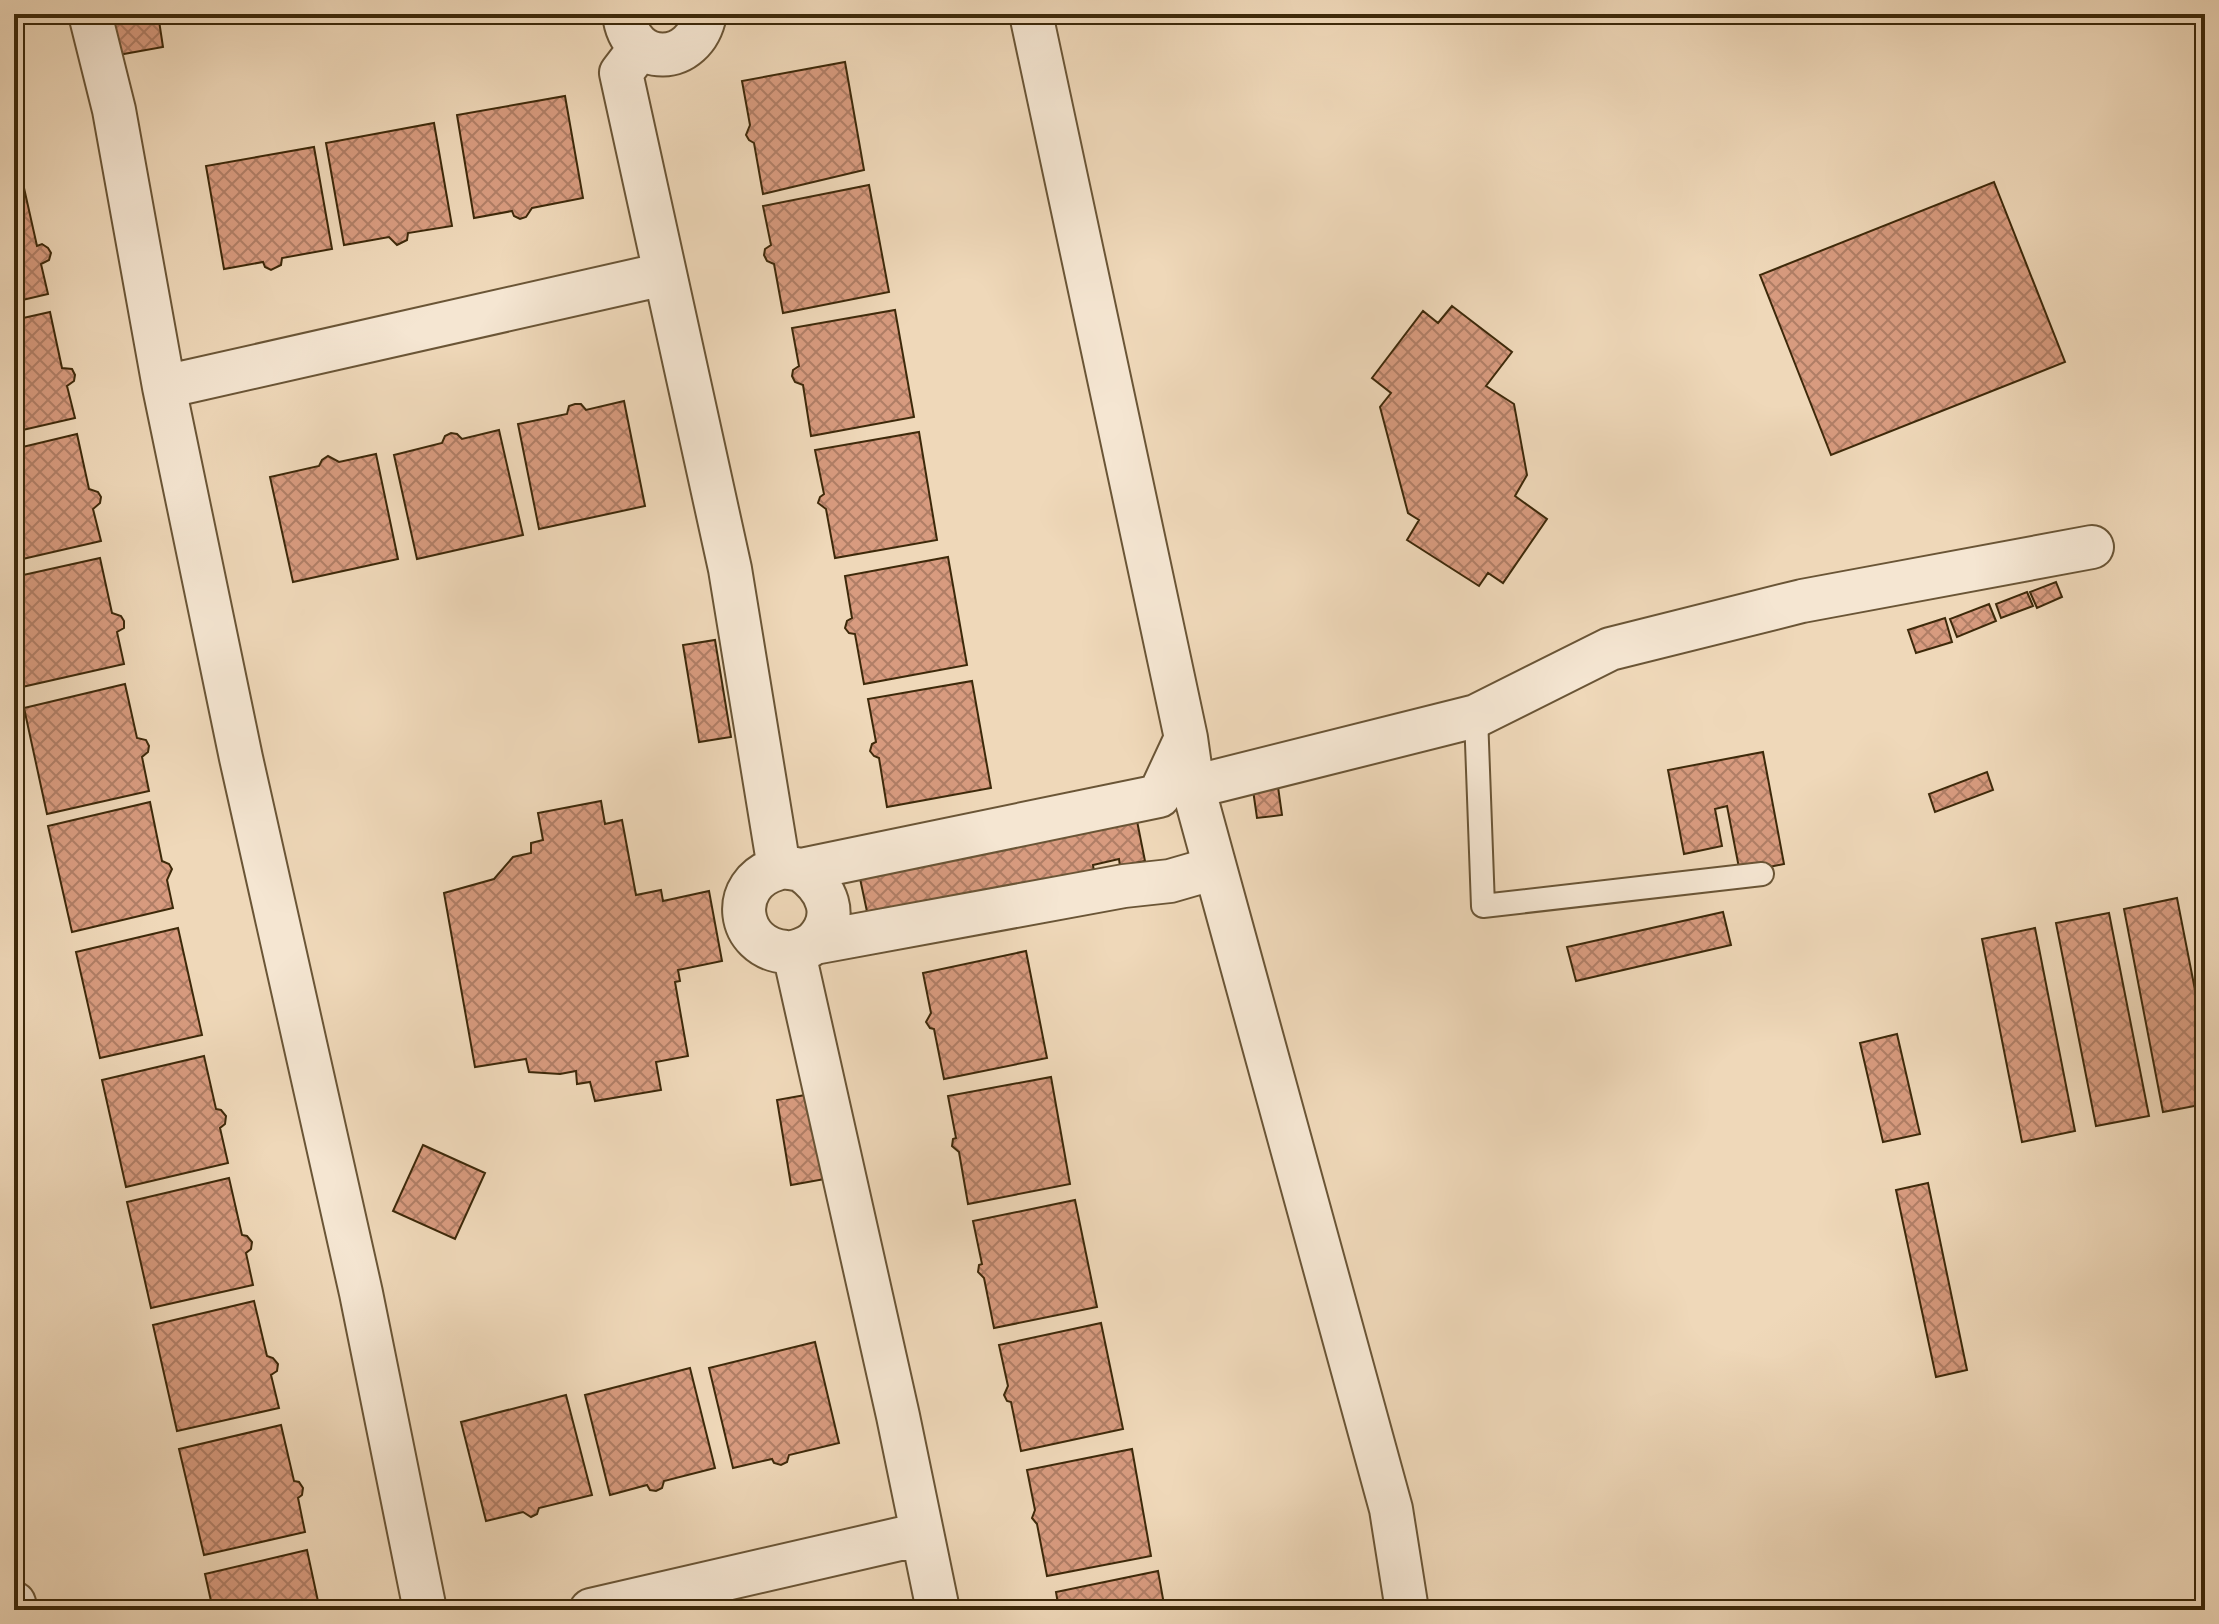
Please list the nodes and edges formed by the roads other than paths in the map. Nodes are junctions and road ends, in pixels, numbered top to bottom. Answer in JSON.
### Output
{"nodes":[{"id":1,"x":90,"y":14,"type":"edge"},
{"id":2,"x":705,"y":14,"type":"edge"},
{"id":3,"x":1031,"y":14,"type":"edge"},
{"id":4,"x":632,"y":31,"type":"edge"},
{"id":5,"x":664,"y":274,"type":"junction"},
{"id":6,"x":164,"y":387,"type":"junction"},
{"id":7,"x":2092,"y":547,"type":"dead end"},
{"id":8,"x":1476,"y":716,"type":"junction"},
{"id":9,"x":1186,"y":738,"type":"junction"},
{"id":10,"x":1193,"y":787,"type":"junction"},
{"id":11,"x":1215,"y":868,"type":"junction"},
{"id":12,"x":790,"y":869,"type":"junction"},
{"id":13,"x":1762,"y":874,"type":"dead end"},
{"id":14,"x":804,"y":948,"type":"junction"},
{"id":15,"x":921,"y":1534,"type":"junction"},
{"id":16,"x":14,"y":1603,"type":"edge"},
{"id":17,"x":16,"y":1610,"type":"edge"},
{"id":18,"x":425,"y":1610,"type":"edge"},
{"id":19,"x":591,"y":1610,"type":"edge"},
{"id":20,"x":938,"y":1610,"type":"edge"},
{"id":21,"x":1407,"y":1610,"type":"edge"}],
"edges":[{"from":1,"to":6,"type":"street"},
{"from":2,"to":4,"type":"street"},
{"from":3,"to":9,"type":"street"},
{"from":4,"to":5,"type":"street"},
{"from":5,"to":6,"type":"street"},
{"from":5,"to":12,"type":"street"},
{"from":6,"to":18,"type":"street"},
{"from":7,"to":8,"type":"street"},
{"from":8,"to":10,"type":"street"},
{"from":8,"to":13,"type":"lane"},
{"from":9,"to":10,"type":"street"},
{"from":9,"to":12,"type":"street"},
{"from":10,"to":11,"type":"street"},
{"from":11,"to":14,"type":"street"},
{"from":11,"to":21,"type":"street"},
{"from":12,"to":14,"type":"street"},
{"from":12,"to":14,"type":"street"},
{"from":14,"to":15,"type":"street"},
{"from":15,"to":19,"type":"street"},
{"from":15,"to":20,"type":"street"},
{"from":16,"to":17,"type":"street"}]}
